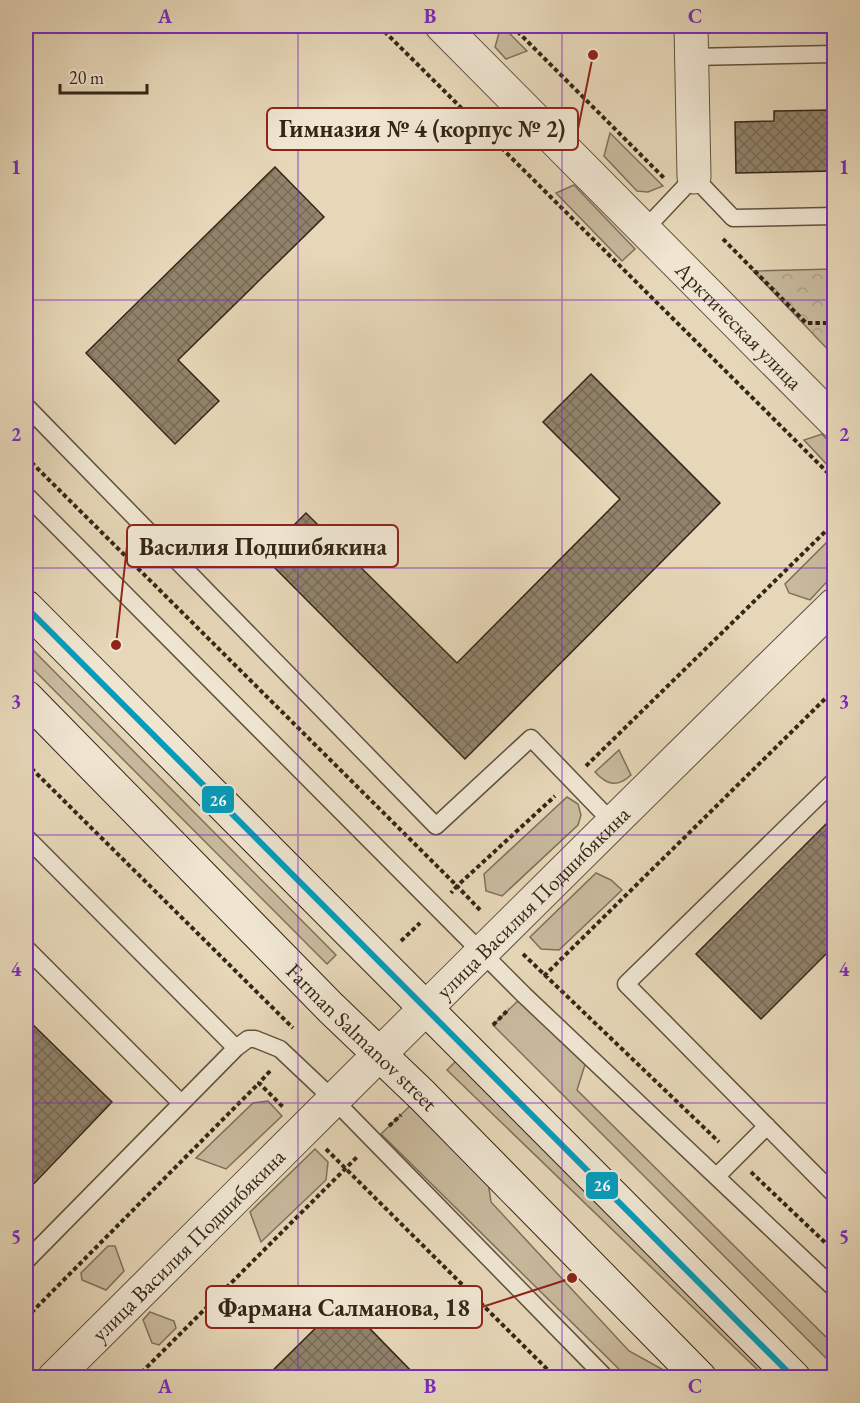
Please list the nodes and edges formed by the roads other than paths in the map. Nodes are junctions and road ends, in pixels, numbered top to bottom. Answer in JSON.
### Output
{"nodes":[{"id":1,"x":442,"y":26,"type":"edge"},
{"id":2,"x":691,"y":41,"type":"edge"},
{"id":3,"x":834,"y":54,"type":"edge"},
{"id":4,"x":694,"y":177,"type":"junction"},
{"id":5,"x":834,"y":216,"type":"edge"},
{"id":6,"x":645,"y":229,"type":"junction"},
{"id":7,"x":26,"y":406,"type":"edge"},
{"id":8,"x":834,"y":421,"type":"edge"},
{"id":9,"x":26,"y":495,"type":"edge"},
{"id":10,"x":834,"y":605,"type":"edge"},
{"id":11,"x":26,"y":607,"type":"edge"},
{"id":12,"x":26,"y":697,"type":"edge"},
{"id":13,"x":834,"y":781,"type":"edge"},
{"id":14,"x":612,"y":822,"type":"junction"},
{"id":15,"x":26,"y":837,"type":"edge"},
{"id":16,"x":493,"y":943,"type":"junction"},
{"id":17,"x":26,"y":948,"type":"edge"},
{"id":18,"x":427,"y":1008,"type":"junction"},
{"id":19,"x":236,"y":1047,"type":"junction"},
{"id":20,"x":379,"y":1055,"type":"junction"},
{"id":21,"x":334,"y":1100,"type":"junction"},
{"id":22,"x":181,"y":1103,"type":"junction"},
{"id":23,"x":767,"y":1126,"type":"junction"},
{"id":24,"x":717,"y":1176,"type":"junction"},
{"id":25,"x":834,"y":1194,"type":"edge"},
{"id":26,"x":26,"y":1261,"type":"edge"},
{"id":27,"x":834,"y":1288,"type":"edge"},
{"id":28,"x":54,"y":1377,"type":"edge"},
{"id":29,"x":606,"y":1377,"type":"edge"},
{"id":30,"x":700,"y":1377,"type":"edge"},
{"id":31,"x":794,"y":1377,"type":"edge"}],
"edges":[{"from":1,"to":6,"type":"street","name":"Арктическая улица"},
{"from":2,"to":3,"type":"lane"},
{"from":2,"to":4,"type":"street"},
{"from":4,"to":5,"type":"lane"},
{"from":4,"to":6,"type":"lane"},
{"from":6,"to":8,"type":"street","name":"Арктическая улица"},
{"from":7,"to":14,"type":"lane"},
{"from":9,"to":16,"type":"lane"},
{"from":10,"to":14,"type":"street","name":"улица Василия Подшибякина"},
{"from":11,"to":18,"type":"street"},
{"from":12,"to":20,"type":"street","name":"Farman Salmanov street"},
{"from":13,"to":23,"type":"lane"},
{"from":14,"to":16,"type":"street","name":"улица Василия Подшибякина"},
{"from":15,"to":19,"type":"lane"},
{"from":16,"to":18,"type":"street","name":"улица Василия Подшибякина"},
{"from":16,"to":24,"type":"lane"},
{"from":17,"to":22,"type":"lane"},
{"from":18,"to":20,"type":"street","name":"улица Василия Подшибякина"},
{"from":18,"to":31,"type":"street"},
{"from":19,"to":21,"type":"lane"},
{"from":19,"to":22,"type":"lane"},
{"from":20,"to":21,"type":"street","name":"улица Василия Подшибякина"},
{"from":20,"to":30,"type":"street","name":"Farman Salmanov street"},
{"from":21,"to":28,"type":"street","name":"улица Василия Подшибякина"},
{"from":21,"to":29,"type":"lane"},
{"from":22,"to":26,"type":"lane"},
{"from":23,"to":24,"type":"lane"},
{"from":23,"to":25,"type":"lane"},
{"from":24,"to":27,"type":"lane"}]}
